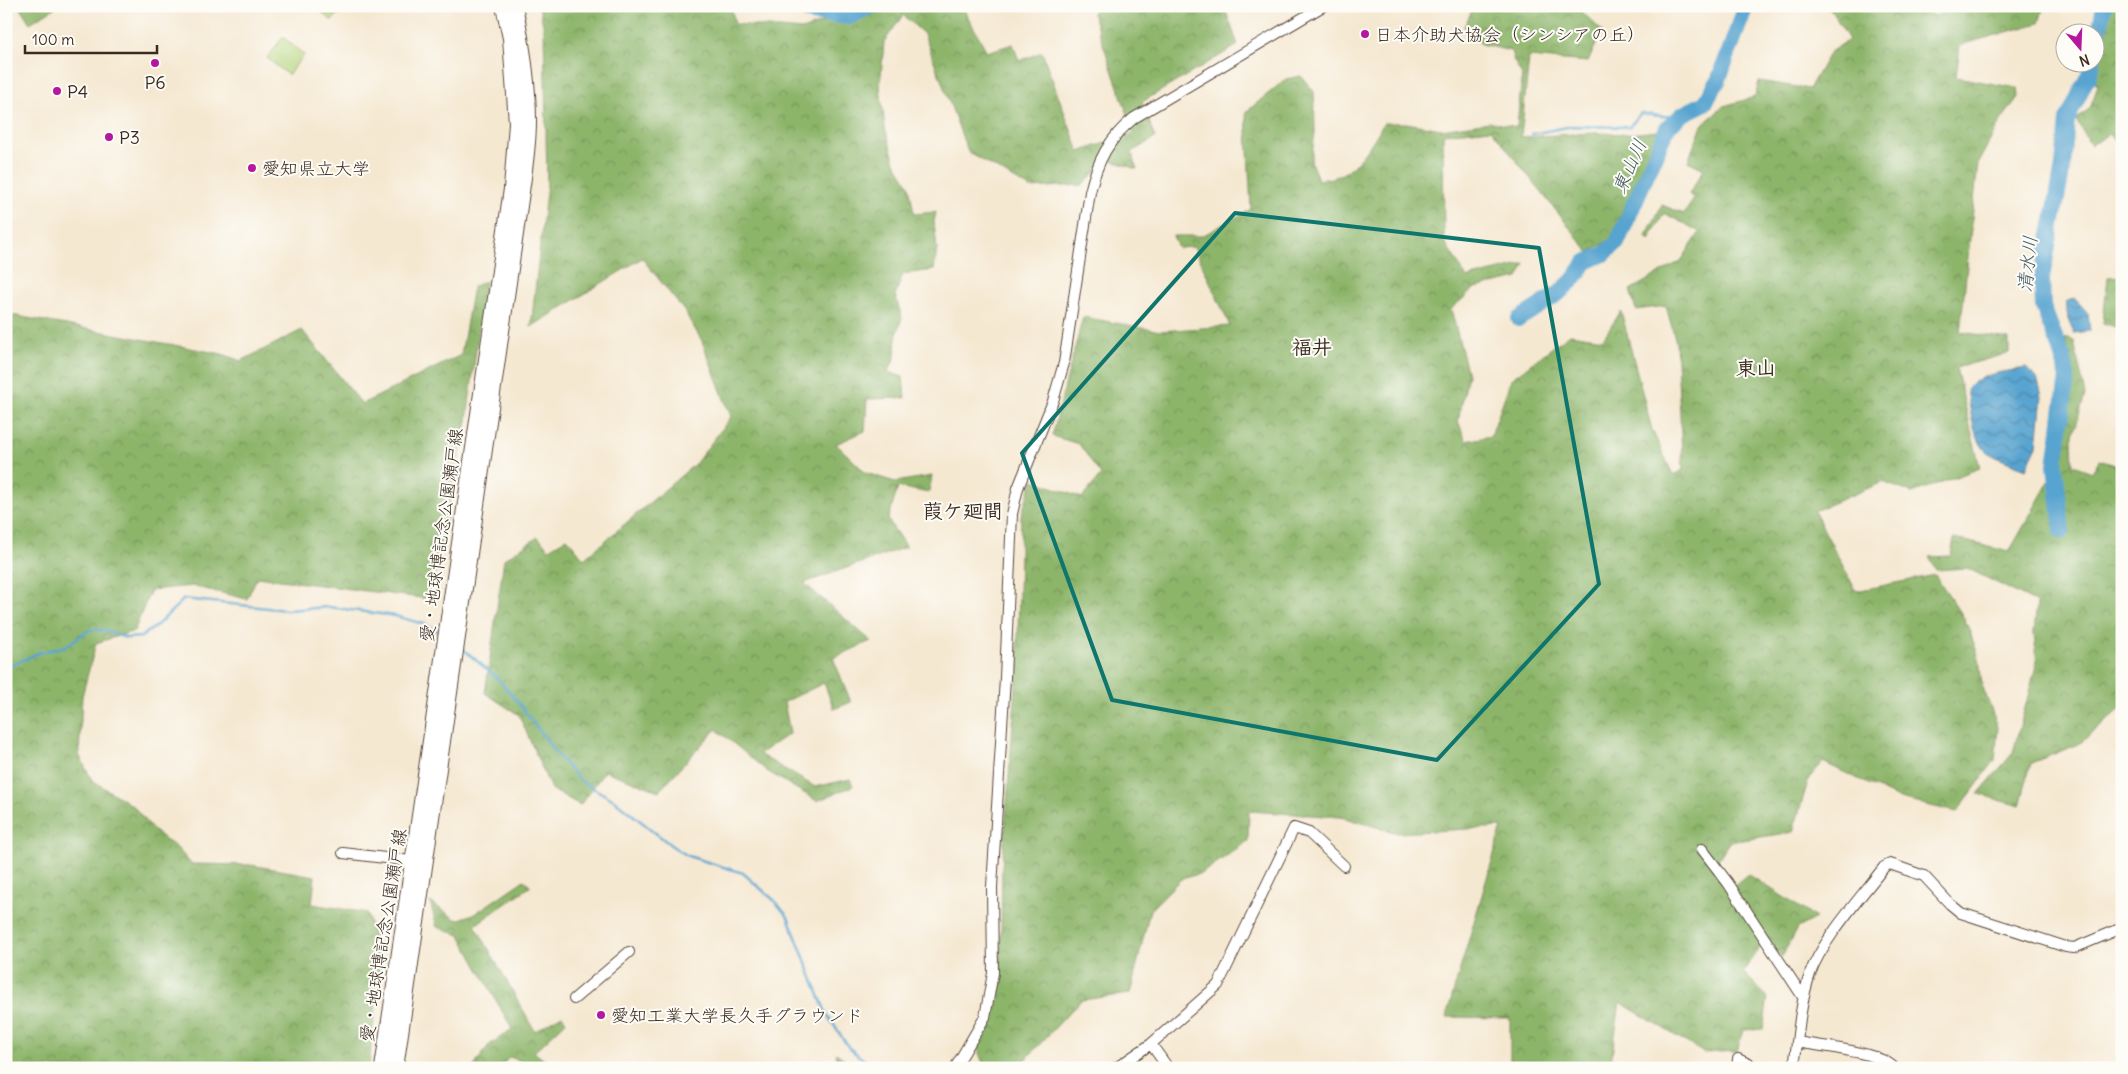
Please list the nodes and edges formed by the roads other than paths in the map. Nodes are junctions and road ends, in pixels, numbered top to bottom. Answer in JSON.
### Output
{"nodes":[{"id":1,"x":503,"y":6,"type":"edge"},
{"id":2,"x":516,"y":6,"type":"edge"},
{"id":3,"x":1323,"y":6,"type":"edge"},
{"id":4,"x":454,"y":623,"type":"junction"},
{"id":5,"x":1702,"y":849,"type":"dead end"},
{"id":6,"x":343,"y":852,"type":"dead end"},
{"id":7,"x":419,"y":862,"type":"junction"},
{"id":8,"x":1344,"y":866,"type":"dead end"},
{"id":9,"x":2122,"y":928,"type":"edge"},
{"id":10,"x":630,"y":952,"type":"dead end"},
{"id":11,"x":1803,"y":997,"type":"junction"},
{"id":12,"x":574,"y":999,"type":"dead end"},
{"id":13,"x":1797,"y":1042,"type":"junction"},
{"id":14,"x":1151,"y":1044,"type":"junction"},
{"id":15,"x":1875,"y":1063,"type":"edge"},
{"id":16,"x":382,"y":1068,"type":"edge"},
{"id":17,"x":396,"y":1068,"type":"edge"},
{"id":18,"x":955,"y":1068,"type":"edge"},
{"id":19,"x":1116,"y":1068,"type":"edge"},
{"id":20,"x":1168,"y":1068,"type":"edge"},
{"id":21,"x":1737,"y":1068,"type":"edge"},
{"id":22,"x":1758,"y":1068,"type":"edge"},
{"id":23,"x":1794,"y":1068,"type":"edge"},
{"id":24,"x":1894,"y":1068,"type":"edge"}],
"edges":[{"from":1,"to":4,"type":"main road","name":"愛・地球博記念公園瀬戸線"},
{"from":2,"to":4,"type":"main road","name":"愛・地球博記念公園瀬戸線"},
{"from":3,"to":18,"type":"street"},
{"from":4,"to":7,"type":"main road","name":"愛・地球博記念公園瀬戸線"},
{"from":5,"to":11,"type":"street"},
{"from":6,"to":7,"type":"street"},
{"from":7,"to":16,"type":"main road","name":"愛・地球博記念公園瀬戸線"},
{"from":7,"to":17,"type":"main road","name":"愛・地球博記念公園瀬戸線"},
{"from":8,"to":14,"type":"street"},
{"from":9,"to":11,"type":"street"},
{"from":10,"to":12,"type":"street"},
{"from":11,"to":13,"type":"street"},
{"from":13,"to":15,"type":"street"},
{"from":13,"to":23,"type":"street"},
{"from":14,"to":19,"type":"street"},
{"from":14,"to":20,"type":"street"},
{"from":15,"to":24,"type":"street"},
{"from":21,"to":22,"type":"street"}]}
